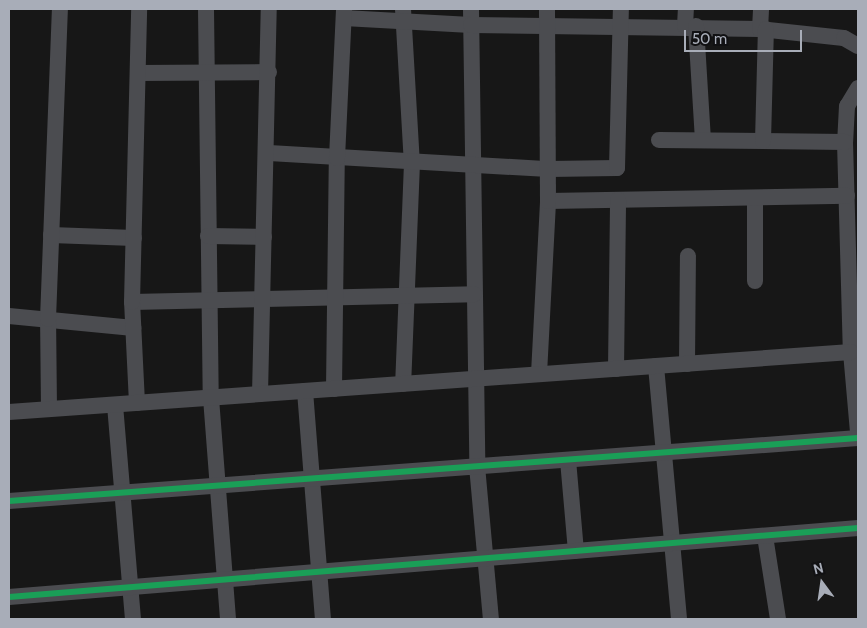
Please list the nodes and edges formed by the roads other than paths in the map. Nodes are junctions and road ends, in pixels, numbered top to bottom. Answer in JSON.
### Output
{"nodes":[{"id":1,"x":60,"y":9,"type":"edge"},
{"id":2,"x":138,"y":9,"type":"edge"},
{"id":3,"x":206,"y":9,"type":"edge"},
{"id":4,"x":269,"y":9,"type":"edge"},
{"id":5,"x":471,"y":9,"type":"edge"},
{"id":6,"x":686,"y":9,"type":"edge"},
{"id":7,"x":761,"y":9,"type":"edge"},
{"id":8,"x":344,"y":13,"type":"edge"},
{"id":9,"x":403,"y":16,"type":"edge"},
{"id":10,"x":547,"y":16,"type":"edge"},
{"id":11,"x":620,"y":16,"type":"edge"},
{"id":12,"x":471,"y":25,"type":"junction"},
{"id":13,"x":690,"y":26,"type":"junction"},
{"id":14,"x":763,"y":29,"type":"junction"},
{"id":15,"x":858,"y":46,"type":"edge"},
{"id":16,"x":269,"y":72,"type":"junction"},
{"id":17,"x":138,"y":73,"type":"junction"},
{"id":18,"x":206,"y":73,"type":"junction"},
{"id":19,"x":858,"y":88,"type":"edge"},
{"id":20,"x":659,"y":140,"type":"dead end"},
{"id":21,"x":703,"y":140,"type":"junction"},
{"id":22,"x":763,"y":141,"type":"junction"},
{"id":23,"x":845,"y":142,"type":"junction"},
{"id":24,"x":269,"y":153,"type":"junction"},
{"id":25,"x":337,"y":158,"type":"junction"},
{"id":26,"x":412,"y":163,"type":"junction"},
{"id":27,"x":475,"y":166,"type":"junction"},
{"id":28,"x":548,"y":169,"type":"junction"},
{"id":29,"x":754,"y":198,"type":"junction"},
{"id":30,"x":618,"y":200,"type":"junction"},
{"id":31,"x":851,"y":200,"type":"edge"},
{"id":32,"x":548,"y":201,"type":"junction"},
{"id":33,"x":51,"y":235,"type":"junction"},
{"id":34,"x":208,"y":236,"type":"junction"},
{"id":35,"x":264,"y":236,"type":"junction"},
{"id":36,"x":134,"y":238,"type":"junction"},
{"id":37,"x":688,"y":256,"type":"dead end"},
{"id":38,"x":755,"y":281,"type":"dead end"},
{"id":39,"x":474,"y":294,"type":"junction"},
{"id":40,"x":405,"y":295,"type":"junction"},
{"id":41,"x":336,"y":296,"type":"junction"},
{"id":42,"x":260,"y":298,"type":"junction"},
{"id":43,"x":132,"y":302,"type":"junction"},
{"id":44,"x":209,"y":302,"type":"junction"},
{"id":45,"x":9,"y":316,"type":"edge"},
{"id":46,"x":48,"y":319,"type":"junction"},
{"id":47,"x":133,"y":328,"type":"junction"},
{"id":48,"x":854,"y":346,"type":"edge"},
{"id":49,"x":688,"y":364,"type":"junction"},
{"id":50,"x":656,"y":366,"type":"junction"},
{"id":51,"x":616,"y":369,"type":"junction"},
{"id":52,"x":539,"y":374,"type":"junction"},
{"id":53,"x":478,"y":376,"type":"junction"},
{"id":54,"x":403,"y":384,"type":"junction"},
{"id":55,"x":334,"y":389,"type":"junction"},
{"id":56,"x":306,"y":391,"type":"junction"},
{"id":57,"x":260,"y":394,"type":"junction"},
{"id":58,"x":211,"y":398,"type":"junction"},
{"id":59,"x":137,"y":403,"type":"junction"},
{"id":60,"x":114,"y":405,"type":"junction"},
{"id":61,"x":49,"y":409,"type":"junction"},
{"id":62,"x":9,"y":412,"type":"edge"},
{"id":63,"x":858,"y":432,"type":"edge"},
{"id":64,"x":858,"y":438,"type":"edge"},
{"id":65,"x":664,"y":453,"type":"junction"},
{"id":66,"x":568,"y":460,"type":"junction"},
{"id":67,"x":477,"y":466,"type":"junction"},
{"id":68,"x":312,"y":479,"type":"junction"},
{"id":69,"x":218,"y":486,"type":"junction"},
{"id":70,"x":122,"y":493,"type":"junction"},
{"id":71,"x":9,"y":501,"type":"edge"},
{"id":72,"x":858,"y":528,"type":"edge"},
{"id":73,"x":766,"y":536,"type":"junction"},
{"id":74,"x":672,"y":543,"type":"junction"},
{"id":75,"x":576,"y":551,"type":"junction"},
{"id":76,"x":485,"y":558,"type":"junction"},
{"id":77,"x":320,"y":572,"type":"junction"},
{"id":78,"x":225,"y":580,"type":"junction"},
{"id":79,"x":130,"y":587,"type":"junction"},
{"id":80,"x":9,"y":597,"type":"edge"},
{"id":81,"x":133,"y":619,"type":"edge"},
{"id":82,"x":228,"y":619,"type":"edge"},
{"id":83,"x":323,"y":619,"type":"edge"},
{"id":84,"x":491,"y":619,"type":"edge"},
{"id":85,"x":679,"y":619,"type":"edge"},
{"id":86,"x":778,"y":619,"type":"edge"}],
"edges":[{"from":1,"to":33,"type":"street"},
{"from":2,"to":17,"type":"street"},
{"from":3,"to":18,"type":"street"},
{"from":4,"to":16,"type":"street"},
{"from":5,"to":12,"type":"street"},
{"from":6,"to":13,"type":"street"},
{"from":7,"to":14,"type":"street"},
{"from":8,"to":9,"type":"street"},
{"from":8,"to":25,"type":"street"},
{"from":9,"to":12,"type":"street"},
{"from":9,"to":26,"type":"street"},
{"from":10,"to":11,"type":"street"},
{"from":10,"to":12,"type":"street"},
{"from":10,"to":28,"type":"street"},
{"from":11,"to":13,"type":"street"},
{"from":11,"to":28,"type":"street"},
{"from":12,"to":27,"type":"street"},
{"from":13,"to":14,"type":"street"},
{"from":13,"to":21,"type":"street"},
{"from":14,"to":15,"type":"street"},
{"from":14,"to":22,"type":"street"},
{"from":16,"to":18,"type":"street"},
{"from":16,"to":24,"type":"street"},
{"from":17,"to":18,"type":"street"},
{"from":17,"to":36,"type":"street"},
{"from":18,"to":34,"type":"street"},
{"from":19,"to":23,"type":"street"},
{"from":20,"to":21,"type":"street"},
{"from":21,"to":22,"type":"street"},
{"from":22,"to":23,"type":"street"},
{"from":23,"to":31,"type":"street"},
{"from":24,"to":25,"type":"street"},
{"from":24,"to":35,"type":"street"},
{"from":25,"to":26,"type":"street"},
{"from":25,"to":41,"type":"street"},
{"from":26,"to":27,"type":"street"},
{"from":26,"to":40,"type":"street"},
{"from":27,"to":28,"type":"street"},
{"from":27,"to":39,"type":"street"},
{"from":28,"to":32,"type":"street"},
{"from":29,"to":30,"type":"street"},
{"from":29,"to":31,"type":"street"},
{"from":29,"to":38,"type":"street"},
{"from":30,"to":32,"type":"street"},
{"from":30,"to":51,"type":"street"},
{"from":31,"to":48,"type":"street"},
{"from":32,"to":52,"type":"street"},
{"from":33,"to":36,"type":"street"},
{"from":33,"to":46,"type":"street"},
{"from":34,"to":35,"type":"street"},
{"from":34,"to":44,"type":"street"},
{"from":35,"to":42,"type":"street"},
{"from":36,"to":43,"type":"street"},
{"from":37,"to":49,"type":"street"},
{"from":39,"to":40,"type":"street"},
{"from":39,"to":53,"type":"street"},
{"from":40,"to":41,"type":"street"},
{"from":40,"to":54,"type":"street"},
{"from":41,"to":42,"type":"street"},
{"from":41,"to":55,"type":"street"},
{"from":42,"to":44,"type":"street"},
{"from":42,"to":57,"type":"street"},
{"from":43,"to":44,"type":"street"},
{"from":43,"to":47,"type":"street"},
{"from":44,"to":58,"type":"street"},
{"from":45,"to":46,"type":"street"},
{"from":46,"to":47,"type":"street"},
{"from":46,"to":61,"type":"street"},
{"from":47,"to":59,"type":"street"},
{"from":48,"to":49,"type":"street"},
{"from":48,"to":63,"type":"street"},
{"from":49,"to":50,"type":"street"},
{"from":50,"to":51,"type":"street"},
{"from":50,"to":65,"type":"street"},
{"from":51,"to":52,"type":"street"},
{"from":52,"to":53,"type":"street"},
{"from":53,"to":54,"type":"street"},
{"from":53,"to":67,"type":"street"},
{"from":54,"to":55,"type":"street"},
{"from":55,"to":56,"type":"street"},
{"from":56,"to":57,"type":"street"},
{"from":56,"to":68,"type":"street"},
{"from":57,"to":58,"type":"street"},
{"from":58,"to":59,"type":"street"},
{"from":58,"to":69,"type":"street"},
{"from":59,"to":60,"type":"street"},
{"from":60,"to":61,"type":"street"},
{"from":60,"to":70,"type":"street"},
{"from":61,"to":62,"type":"street"},
{"from":64,"to":65,"type":"street"},
{"from":65,"to":66,"type":"street"},
{"from":65,"to":74,"type":"street"},
{"from":66,"to":67,"type":"street"},
{"from":66,"to":75,"type":"street"},
{"from":67,"to":68,"type":"street"},
{"from":67,"to":76,"type":"street"},
{"from":68,"to":69,"type":"street"},
{"from":68,"to":77,"type":"street"},
{"from":69,"to":70,"type":"street"},
{"from":69,"to":78,"type":"street"},
{"from":70,"to":71,"type":"street"},
{"from":70,"to":79,"type":"street"},
{"from":72,"to":73,"type":"street"},
{"from":73,"to":74,"type":"street"},
{"from":73,"to":86,"type":"street"},
{"from":74,"to":75,"type":"street"},
{"from":74,"to":85,"type":"street"},
{"from":75,"to":76,"type":"street"},
{"from":76,"to":77,"type":"street"},
{"from":76,"to":84,"type":"street"},
{"from":77,"to":78,"type":"street"},
{"from":77,"to":83,"type":"street"},
{"from":78,"to":79,"type":"street"},
{"from":78,"to":82,"type":"street"},
{"from":79,"to":80,"type":"street"},
{"from":79,"to":81,"type":"street"}]}
